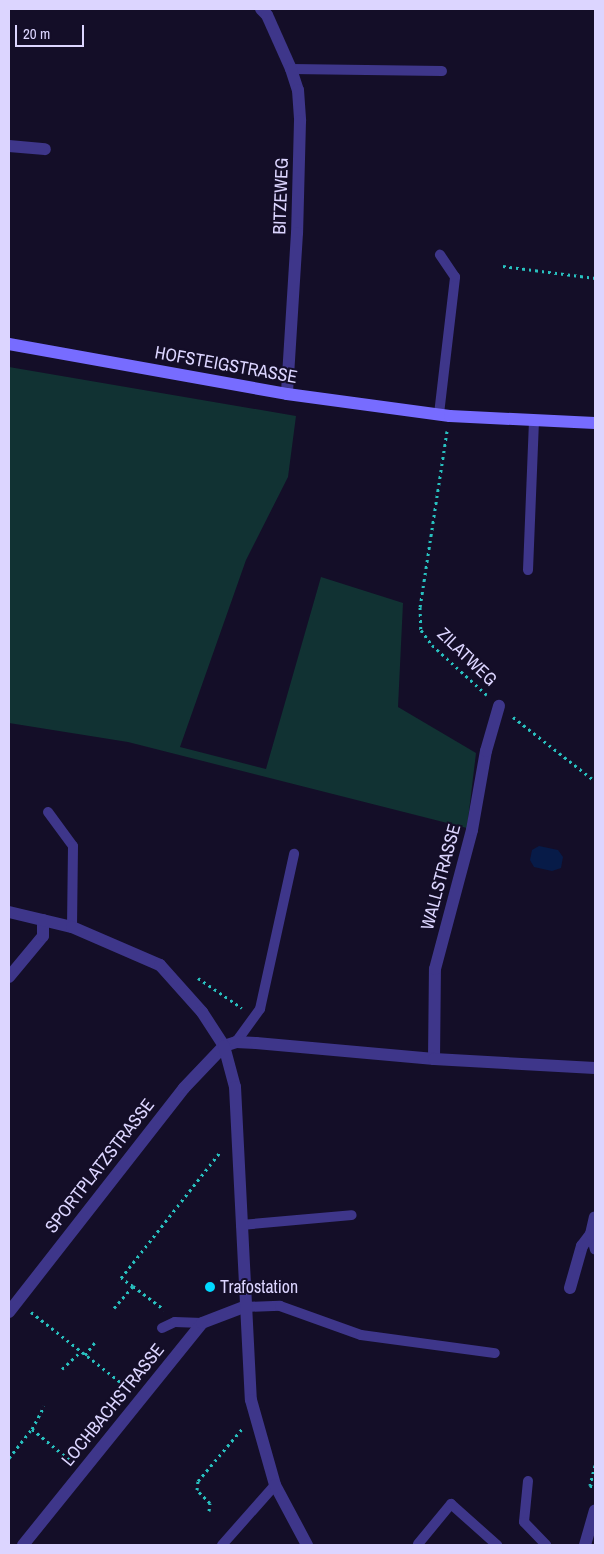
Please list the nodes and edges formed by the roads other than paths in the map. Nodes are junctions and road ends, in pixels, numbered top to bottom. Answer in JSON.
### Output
{"nodes":[{"id":1,"x":261,"y":9,"type":"edge"},
{"id":2,"x":291,"y":69,"type":"junction"},
{"id":3,"x":442,"y":71,"type":"dead end"},
{"id":4,"x":9,"y":146,"type":"edge"},
{"id":5,"x":45,"y":149,"type":"dead end"},
{"id":6,"x":440,"y":255,"type":"dead end"},
{"id":7,"x":9,"y":344,"type":"edge"},
{"id":8,"x":287,"y":394,"type":"junction"},
{"id":9,"x":444,"y":415,"type":"junction"},
{"id":10,"x":534,"y":422,"type":"junction"},
{"id":11,"x":595,"y":423,"type":"edge"},
{"id":12,"x":528,"y":570,"type":"dead end"},
{"id":13,"x":498,"y":706,"type":"road end"},
{"id":14,"x":48,"y":812,"type":"dead end"},
{"id":15,"x":294,"y":854,"type":"dead end"},
{"id":16,"x":9,"y":912,"type":"edge"},
{"id":17,"x":43,"y":920,"type":"junction"},
{"id":18,"x":72,"y":927,"type":"junction"},
{"id":19,"x":9,"y":977,"type":"edge"},
{"id":20,"x":230,"y":1044,"type":"junction"},
{"id":21,"x":434,"y":1059,"type":"junction"},
{"id":22,"x":595,"y":1068,"type":"edge"},
{"id":23,"x":352,"y":1215,"type":"dead end"},
{"id":24,"x":595,"y":1217,"type":"edge"},
{"id":25,"x":241,"y":1225,"type":"junction"},
{"id":26,"x":591,"y":1234,"type":"junction"},
{"id":27,"x":595,"y":1250,"type":"edge"},
{"id":28,"x":570,"y":1288,"type":"dead end"},
{"id":29,"x":244,"y":1306,"type":"junction"},
{"id":30,"x":9,"y":1312,"type":"edge"},
{"id":31,"x":202,"y":1323,"type":"junction"},
{"id":32,"x":162,"y":1328,"type":"dead end"},
{"id":33,"x":495,"y":1353,"type":"dead end"},
{"id":34,"x":528,"y":1481,"type":"dead end"},
{"id":35,"x":275,"y":1485,"type":"junction"},
{"id":36,"x":595,"y":1510,"type":"edge"},
{"id":37,"x":418,"y":1544,"type":"dead end"},
{"id":38,"x":23,"y":1545,"type":"edge"},
{"id":39,"x":222,"y":1545,"type":"edge"},
{"id":40,"x":307,"y":1545,"type":"edge"},
{"id":41,"x":497,"y":1545,"type":"edge"},
{"id":42,"x":546,"y":1545,"type":"edge"},
{"id":43,"x":585,"y":1545,"type":"edge"}],
"edges":[{"from":1,"to":2,"type":"street","name":"BITZEWEG"},
{"from":2,"to":3,"type":"lane"},
{"from":2,"to":8,"type":"street","name":"BITZEWEG"},
{"from":4,"to":5,"type":"street"},
{"from":6,"to":9,"type":"lane"},
{"from":7,"to":8,"type":"main road","name":"HOFSTEIGSTRASSE"},
{"from":8,"to":9,"type":"main road","name":"HOFSTEIGSTRASSE"},
{"from":9,"to":10,"type":"main road","name":"HOFSTEIGSTRASSE"},
{"from":10,"to":11,"type":"main road","name":"HOFSTEIGSTRASSE"},
{"from":10,"to":12,"type":"lane"},
{"from":13,"to":21,"type":"street","name":"WALLSTRASSE"},
{"from":14,"to":18,"type":"lane"},
{"from":15,"to":20,"type":"lane"},
{"from":16,"to":17,"type":"street"},
{"from":17,"to":18,"type":"street"},
{"from":17,"to":19,"type":"street"},
{"from":18,"to":20,"type":"street"},
{"from":20,"to":21,"type":"street"},
{"from":20,"to":25,"type":"street"},
{"from":20,"to":30,"type":"street","name":"SPORTPLATZSTRASSE"},
{"from":21,"to":22,"type":"street"},
{"from":23,"to":25,"type":"lane"},
{"from":24,"to":26,"type":"street"},
{"from":25,"to":29,"type":"street"},
{"from":26,"to":27,"type":"lane"},
{"from":26,"to":28,"type":"street"},
{"from":29,"to":31,"type":"street","name":"LOCHBACHSTRASSE"},
{"from":29,"to":33,"type":"lane","name":"LOCHBACHSTRASSE"},
{"from":29,"to":35,"type":"street"},
{"from":31,"to":32,"type":"lane"},
{"from":31,"to":38,"type":"street","name":"LOCHBACHSTRASSE"},
{"from":34,"to":42,"type":"lane"},
{"from":35,"to":39,"type":"lane"},
{"from":35,"to":40,"type":"street"},
{"from":36,"to":43,"type":"street"},
{"from":37,"to":41,"type":"lane"}]}
